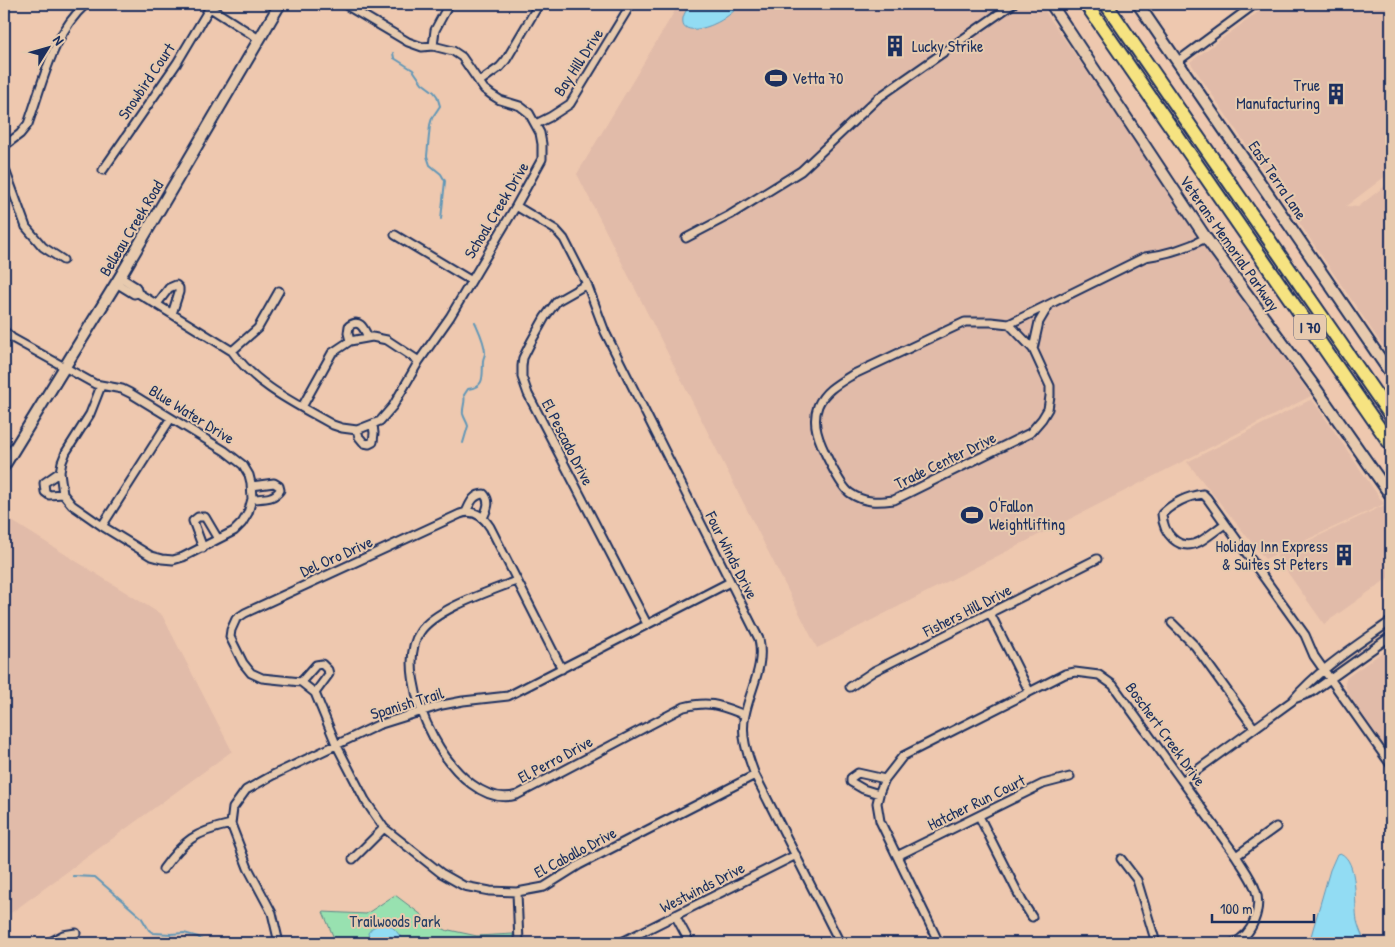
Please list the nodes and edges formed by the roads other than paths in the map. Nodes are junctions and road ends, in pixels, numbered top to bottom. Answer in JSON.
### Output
{"nodes":[{"id":1,"x":86,"y":4,"type":"edge"},
{"id":2,"x":280,"y":4,"type":"edge"},
{"id":3,"x":344,"y":4,"type":"edge"},
{"id":4,"x":449,"y":4,"type":"edge"},
{"id":5,"x":540,"y":4,"type":"edge"},
{"id":6,"x":631,"y":4,"type":"edge"},
{"id":7,"x":1013,"y":4,"type":"edge"},
{"id":8,"x":1051,"y":4,"type":"edge"},
{"id":9,"x":1086,"y":4,"type":"edge"},
{"id":10,"x":1106,"y":4,"type":"edge"},
{"id":11,"x":1138,"y":4,"type":"edge"},
{"id":12,"x":1255,"y":4,"type":"edge"},
{"id":13,"x":208,"y":5,"type":"edge"},
{"id":14,"x":259,"y":39,"type":"junction"},
{"id":15,"x":433,"y":46,"type":"junction"},
{"id":16,"x":1178,"y":61,"type":"junction"},
{"id":17,"x":479,"y":82,"type":"junction"},
{"id":18,"x":536,"y":124,"type":"junction"},
{"id":19,"x":4,"y":146,"type":"edge"},
{"id":20,"x":4,"y":167,"type":"edge"},
{"id":21,"x":103,"y":170,"type":"dead end"},
{"id":22,"x":516,"y":206,"type":"junction"},
{"id":23,"x":395,"y":235,"type":"dead end"},
{"id":24,"x":686,"y":238,"type":"dead end"},
{"id":25,"x":1206,"y":238,"type":"junction"},
{"id":26,"x":63,"y":260,"type":"dead end"},
{"id":27,"x":118,"y":280,"type":"junction"},
{"id":28,"x":470,"y":280,"type":"junction"},
{"id":29,"x":586,"y":284,"type":"junction"},
{"id":30,"x":279,"y":291,"type":"dead end"},
{"id":31,"x":157,"y":304,"type":"junction"},
{"id":32,"x":1049,"y":305,"type":"junction"},
{"id":33,"x":172,"y":314,"type":"junction"},
{"id":34,"x":1009,"y":324,"type":"junction"},
{"id":35,"x":4,"y":331,"type":"edge"},
{"id":36,"x":368,"y":338,"type":"junction"},
{"id":37,"x":350,"y":341,"type":"junction"},
{"id":38,"x":1033,"y":349,"type":"junction"},
{"id":39,"x":232,"y":352,"type":"junction"},
{"id":40,"x":418,"y":361,"type":"junction"},
{"id":41,"x":64,"y":366,"type":"junction"},
{"id":42,"x":1391,"y":374,"type":"edge"},
{"id":43,"x":102,"y":386,"type":"junction"},
{"id":44,"x":302,"y":407,"type":"junction"},
{"id":45,"x":1391,"y":416,"type":"edge"},
{"id":46,"x":171,"y":418,"type":"junction"},
{"id":47,"x":373,"y":424,"type":"junction"},
{"id":48,"x":357,"y":430,"type":"junction"},
{"id":49,"x":1391,"y":445,"type":"edge"},
{"id":50,"x":4,"y":466,"type":"edge"},
{"id":51,"x":60,"y":472,"type":"junction"},
{"id":52,"x":252,"y":486,"type":"junction"},
{"id":53,"x":63,"y":494,"type":"junction"},
{"id":54,"x":1391,"y":496,"type":"edge"},
{"id":55,"x":252,"y":499,"type":"junction"},
{"id":56,"x":466,"y":512,"type":"junction"},
{"id":57,"x":483,"y":518,"type":"junction"},
{"id":58,"x":1225,"y":524,"type":"junction"},
{"id":59,"x":102,"y":526,"type":"junction"},
{"id":60,"x":218,"y":539,"type":"junction"},
{"id":61,"x":203,"y":548,"type":"junction"},
{"id":62,"x":1097,"y":559,"type":"dead end"},
{"id":63,"x":516,"y":581,"type":"junction"},
{"id":64,"x":730,"y":582,"type":"junction"},
{"id":65,"x":990,"y":613,"type":"junction"},
{"id":66,"x":1391,"y":621,"type":"edge"},
{"id":67,"x":1172,"y":623,"type":"dead end"},
{"id":68,"x":647,"y":624,"type":"junction"},
{"id":69,"x":1391,"y":636,"type":"edge"},
{"id":70,"x":562,"y":669,"type":"junction"},
{"id":71,"x":1323,"y":669,"type":"junction"},
{"id":72,"x":1342,"y":671,"type":"junction"},
{"id":73,"x":1331,"y":679,"type":"junction"},
{"id":74,"x":301,"y":682,"type":"junction"},
{"id":75,"x":850,"y":686,"type":"dead end"},
{"id":76,"x":312,"y":690,"type":"junction"},
{"id":77,"x":1030,"y":691,"type":"junction"},
{"id":78,"x":1342,"y":694,"type":"junction"},
{"id":79,"x":1292,"y":701,"type":"junction"},
{"id":80,"x":422,"y":710,"type":"junction"},
{"id":81,"x":744,"y":715,"type":"junction"},
{"id":82,"x":1254,"y":728,"type":"junction"},
{"id":83,"x":336,"y":744,"type":"junction"},
{"id":84,"x":1391,"y":765,"type":"edge"},
{"id":85,"x":755,"y":775,"type":"junction"},
{"id":86,"x":1070,"y":777,"type":"dead end"},
{"id":87,"x":885,"y":779,"type":"junction"},
{"id":88,"x":1182,"y":781,"type":"junction"},
{"id":89,"x":879,"y":794,"type":"junction"},
{"id":90,"x":979,"y":816,"type":"junction"},
{"id":91,"x":231,"y":824,"type":"junction"},
{"id":92,"x":1276,"y":827,"type":"dead end"},
{"id":93,"x":384,"y":828,"type":"junction"},
{"id":94,"x":796,"y":855,"type":"junction"},
{"id":95,"x":896,"y":856,"type":"junction"},
{"id":96,"x":1236,"y":856,"type":"junction"},
{"id":97,"x":353,"y":859,"type":"dead end"},
{"id":98,"x":1121,"y":859,"type":"dead end"},
{"id":99,"x":163,"y":869,"type":"dead end"},
{"id":100,"x":517,"y":892,"type":"junction"},
{"id":101,"x":675,"y":915,"type":"junction"},
{"id":102,"x":1032,"y":917,"type":"dead end"},
{"id":103,"x":76,"y":933,"type":"dead end"},
{"id":104,"x":48,"y":943,"type":"edge"},
{"id":105,"x":279,"y":943,"type":"edge"},
{"id":106,"x":519,"y":943,"type":"edge"},
{"id":107,"x":620,"y":943,"type":"edge"},
{"id":108,"x":690,"y":943,"type":"edge"},
{"id":109,"x":840,"y":943,"type":"edge"},
{"id":110,"x":939,"y":943,"type":"edge"},
{"id":111,"x":1156,"y":943,"type":"edge"},
{"id":112,"x":1232,"y":943,"type":"edge"}],
"edges":[{"from":1,"to":19,"type":"street"},
{"from":2,"to":14,"type":"street","name":"Belleau Creek Road"},
{"from":3,"to":15,"type":"street","name":"Schoal Creek Drive"},
{"from":4,"to":15,"type":"street"},
{"from":5,"to":17,"type":"street"},
{"from":6,"to":18,"type":"street","name":"Bay Hill Drive"},
{"from":7,"to":24,"type":"street"},
{"from":8,"to":25,"type":"street","name":"Veterans Memorial Parkway"},
{"from":9,"to":49,"type":"highway","number":"I 70"},
{"from":10,"to":45,"type":"highway","number":"I 70"},
{"from":11,"to":16,"type":"street","name":"East Terra Lane"},
{"from":12,"to":16,"type":"street"},
{"from":13,"to":14,"type":"street"},
{"from":13,"to":21,"type":"street","name":"Snowbird Court"},
{"from":14,"to":27,"type":"street","name":"Belleau Creek Road"},
{"from":15,"to":17,"type":"street","name":"Schoal Creek Drive"},
{"from":16,"to":42,"type":"street","name":"East Terra Lane"},
{"from":17,"to":18,"type":"street","name":"Schoal Creek Drive"},
{"from":18,"to":22,"type":"street","name":"Schoal Creek Drive"},
{"from":20,"to":26,"type":"street"},
{"from":22,"to":28,"type":"street","name":"Schoal Creek Drive"},
{"from":22,"to":29,"type":"street","name":"Four Winds Drive"},
{"from":23,"to":28,"type":"street"},
{"from":25,"to":32,"type":"street"},
{"from":25,"to":54,"type":"street","name":"Veterans Memorial Parkway"},
{"from":27,"to":31,"type":"street"},
{"from":27,"to":41,"type":"street","name":"Belleau Creek Road"},
{"from":28,"to":40,"type":"street","name":"Schoal Creek Drive"},
{"from":29,"to":64,"type":"street","name":"Four Winds Drive"},
{"from":29,"to":68,"type":"street","name":"El Pescado Drive"},
{"from":30,"to":39,"type":"street"},
{"from":31,"to":33,"type":"street"},
{"from":31,"to":33,"type":"street"},
{"from":32,"to":34,"type":"street"},
{"from":32,"to":38,"type":"street"},
{"from":33,"to":39,"type":"street"},
{"from":34,"to":38,"type":"street","name":"Trade Center Drive"},
{"from":34,"to":38,"type":"street","name":"Trade Center Drive"},
{"from":35,"to":41,"type":"street","name":"Blue Water Drive"},
{"from":36,"to":37,"type":"street"},
{"from":36,"to":37,"type":"street"},
{"from":36,"to":40,"type":"street"},
{"from":37,"to":44,"type":"street"},
{"from":39,"to":44,"type":"street"},
{"from":40,"to":47,"type":"street","name":"Schoal Creek Drive"},
{"from":41,"to":43,"type":"street","name":"Blue Water Drive"},
{"from":41,"to":50,"type":"street","name":"Belleau Creek Road"},
{"from":43,"to":46,"type":"street","name":"Blue Water Drive"},
{"from":43,"to":51,"type":"street","name":"Blue Water Drive"},
{"from":44,"to":48,"type":"street"},
{"from":46,"to":52,"type":"street","name":"Blue Water Drive"},
{"from":46,"to":59,"type":"street"},
{"from":47,"to":48,"type":"street","name":"Schoal Creek Drive"},
{"from":47,"to":48,"type":"street"},
{"from":51,"to":53,"type":"street","name":"Blue Water Drive"},
{"from":51,"to":53,"type":"street","name":"Blue Water Drive"},
{"from":52,"to":55,"type":"street","name":"Blue Water Drive"},
{"from":52,"to":55,"type":"street"},
{"from":53,"to":59,"type":"street","name":"Blue Water Drive"},
{"from":55,"to":60,"type":"street","name":"Blue Water Drive"},
{"from":56,"to":57,"type":"street"},
{"from":56,"to":57,"type":"street","name":"Del Oro Drive"},
{"from":56,"to":74,"type":"street","name":"Del Oro Drive"},
{"from":57,"to":63,"type":"street"},
{"from":58,"to":58,"type":"street"},
{"from":58,"to":71,"type":"street"},
{"from":59,"to":61,"type":"street","name":"Blue Water Drive"},
{"from":60,"to":61,"type":"street","name":"Blue Water Drive"},
{"from":60,"to":61,"type":"street"},
{"from":62,"to":65,"type":"street","name":"Fishers Hill Drive"},
{"from":63,"to":70,"type":"street"},
{"from":63,"to":80,"type":"street","name":"El Perro Drive"},
{"from":64,"to":68,"type":"street","name":"Spanish Trail"},
{"from":64,"to":81,"type":"street","name":"Four Winds Drive"},
{"from":65,"to":75,"type":"street","name":"Fishers Hill Drive"},
{"from":65,"to":77,"type":"street"},
{"from":66,"to":71,"type":"street"},
{"from":67,"to":82,"type":"street"},
{"from":68,"to":70,"type":"street","name":"Spanish Trail"},
{"from":69,"to":72,"type":"street"},
{"from":70,"to":80,"type":"street","name":"Spanish Trail"},
{"from":71,"to":73,"type":"street"},
{"from":71,"to":79,"type":"street"},
{"from":72,"to":73,"type":"street"},
{"from":72,"to":78,"type":"street"},
{"from":73,"to":78,"type":"street"},
{"from":73,"to":79,"type":"street"},
{"from":74,"to":76,"type":"street"},
{"from":74,"to":76,"type":"street"},
{"from":76,"to":83,"type":"street","name":"El Caballo Drive"},
{"from":77,"to":87,"type":"street","name":"Boschert Creek Drive"},
{"from":77,"to":88,"type":"street","name":"Boschert Creek Drive"},
{"from":78,"to":84,"type":"street"},
{"from":79,"to":82,"type":"street"},
{"from":80,"to":81,"type":"street","name":"El Perro Drive"},
{"from":80,"to":83,"type":"street","name":"Spanish Trail"},
{"from":81,"to":85,"type":"street","name":"Four Winds Drive"},
{"from":82,"to":88,"type":"street"},
{"from":83,"to":91,"type":"street","name":"Spanish Trail"},
{"from":83,"to":93,"type":"street","name":"El Caballo Drive"},
{"from":85,"to":94,"type":"street","name":"Four Winds Drive"},
{"from":85,"to":100,"type":"street","name":"El Caballo Drive"},
{"from":86,"to":90,"type":"street","name":"Hatcher Run Court"},
{"from":87,"to":89,"type":"street","name":"Boschert Creek Drive"},
{"from":87,"to":89,"type":"street"},
{"from":88,"to":96,"type":"street","name":"Boschert Creek Drive"},
{"from":89,"to":95,"type":"street","name":"Boschert Creek Drive"},
{"from":90,"to":95,"type":"street","name":"Hatcher Run Court"},
{"from":90,"to":102,"type":"street"},
{"from":91,"to":99,"type":"street"},
{"from":91,"to":105,"type":"street"},
{"from":92,"to":96,"type":"street"},
{"from":93,"to":97,"type":"street"},
{"from":93,"to":100,"type":"street","name":"El Caballo Drive"},
{"from":94,"to":101,"type":"street","name":"Westwinds Drive"},
{"from":94,"to":109,"type":"street","name":"Four Winds Drive"},
{"from":95,"to":110,"type":"street","name":"Boschert Creek Drive"},
{"from":96,"to":112,"type":"street","name":"Boschert Creek Drive"},
{"from":98,"to":111,"type":"street"},
{"from":100,"to":106,"type":"street"},
{"from":101,"to":107,"type":"street","name":"Westwinds Drive"},
{"from":101,"to":108,"type":"street"},
{"from":103,"to":104,"type":"street"}]}
